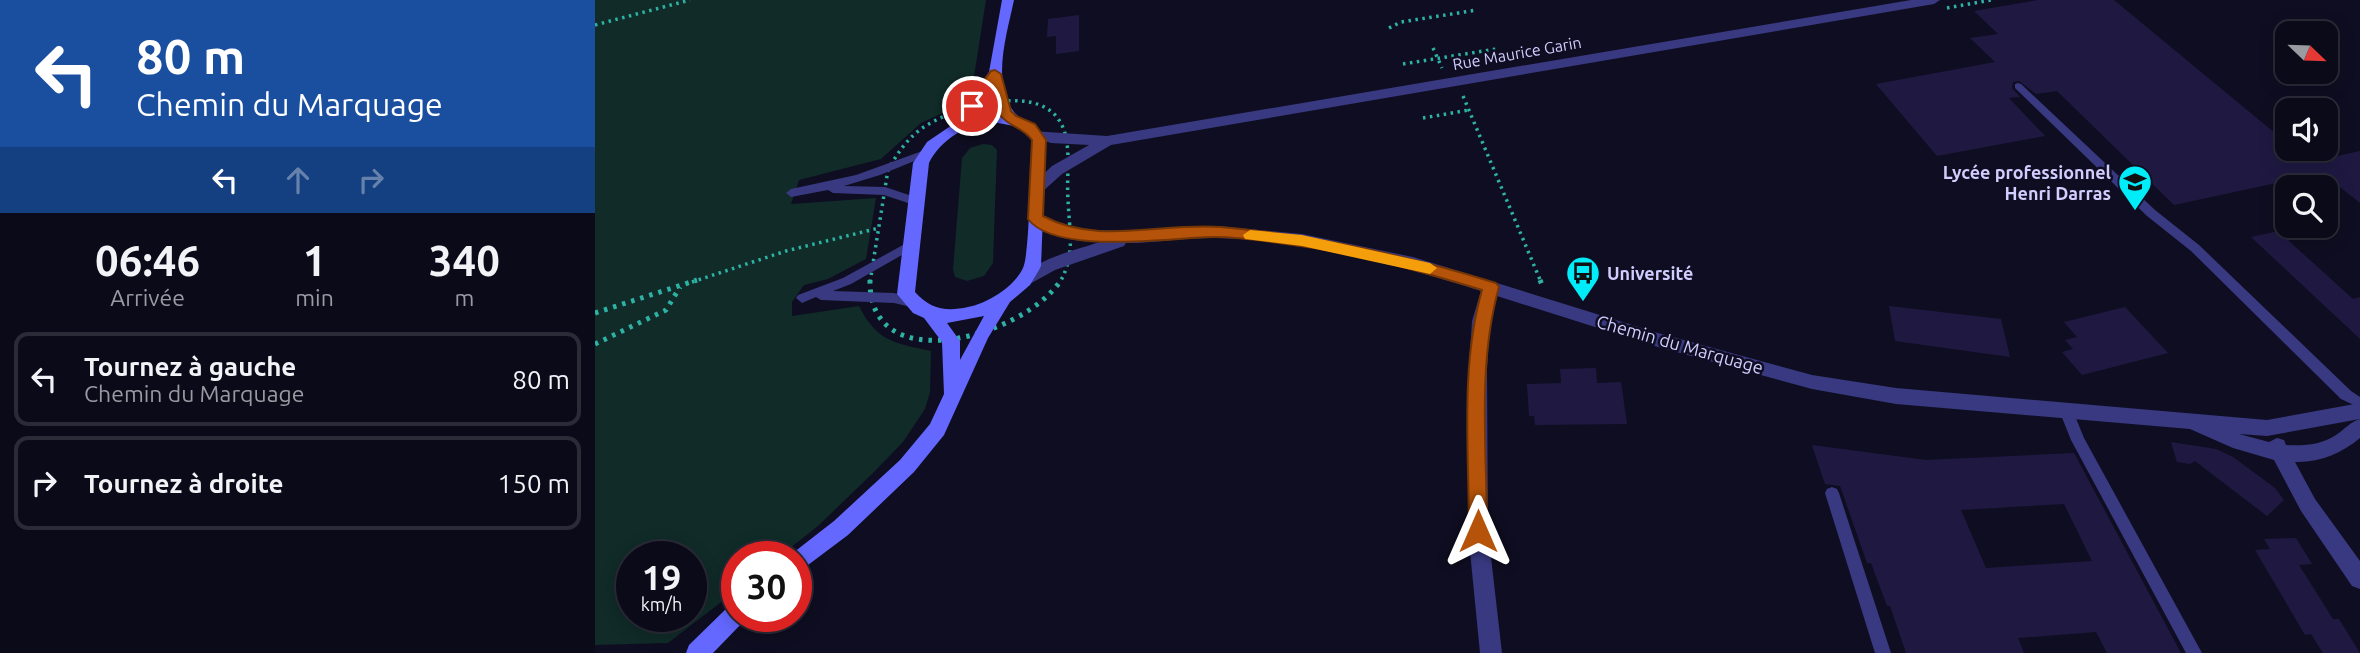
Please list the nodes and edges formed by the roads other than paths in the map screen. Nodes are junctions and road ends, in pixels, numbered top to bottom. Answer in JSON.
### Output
{"nodes":[{"id":1,"x":1008,"y":0,"type":"edge"},
{"id":2,"x":1934,"y":0,"type":"edge"},
{"id":3,"x":995,"y":74,"type":"junction"},
{"id":4,"x":2018,"y":86,"type":"dead end"},
{"id":5,"x":1012,"y":119,"type":"junction"},
{"id":6,"x":957,"y":128,"type":"junction"},
{"id":7,"x":1037,"y":134,"type":"junction"},
{"id":8,"x":1107,"y":141,"type":"junction"},
{"id":9,"x":925,"y":153,"type":"junction"},
{"id":10,"x":822,"y":188,"type":"junction"},
{"id":11,"x":1037,"y":188,"type":"junction"},
{"id":12,"x":791,"y":193,"type":"dead end"},
{"id":13,"x":917,"y":202,"type":"junction"},
{"id":14,"x":1035,"y":219,"type":"junction"},
{"id":15,"x":1137,"y":237,"type":"junction"},
{"id":16,"x":912,"y":244,"type":"junction"},
{"id":17,"x":1028,"y":279,"type":"junction"},
{"id":18,"x":1491,"y":287,"type":"junction"},
{"id":19,"x":1004,"y":299,"type":"junction"},
{"id":20,"x":911,"y":302,"type":"junction"},
{"id":21,"x":931,"y":314,"type":"junction"},
{"id":22,"x":953,"y":393,"type":"junction"},
{"id":23,"x":2360,"y":403,"type":"edge"},
{"id":24,"x":2066,"y":410,"type":"junction"},
{"id":25,"x":2360,"y":411,"type":"edge"},
{"id":26,"x":2189,"y":422,"type":"junction"},
{"id":27,"x":2360,"y":427,"type":"edge"},
{"id":28,"x":2267,"y":428,"type":"junction"},
{"id":29,"x":2282,"y":454,"type":"junction"},
{"id":30,"x":1832,"y":493,"type":"dead end"},
{"id":31,"x":812,"y":551,"type":"edge"},
{"id":32,"x":2360,"y":579,"type":"edge"},
{"id":33,"x":721,"y":629,"type":"edge"},
{"id":34,"x":697,"y":653,"type":"edge"},
{"id":35,"x":1491,"y":653,"type":"edge"},
{"id":36,"x":1883,"y":653,"type":"edge"},
{"id":37,"x":2194,"y":653,"type":"edge"}],
"edges":[{"from":1,"to":3,"type":"street"},
{"from":2,"to":8,"type":"street","name":"Rue Maurice Garin"},
{"from":3,"to":5,"type":"street"},
{"from":3,"to":6,"type":"street"},
{"from":4,"to":23,"type":"lane"},
{"from":5,"to":6,"type":"street"},
{"from":5,"to":7,"type":"street"},
{"from":6,"to":9,"type":"street"},
{"from":7,"to":8,"type":"street","name":"Rue Maurice Garin"},
{"from":7,"to":11,"type":"street"},
{"from":8,"to":11,"type":"street","name":"Rue Maurice Garin"},
{"from":9,"to":10,"type":"lane"},
{"from":9,"to":13,"type":"street"},
{"from":10,"to":12,"type":"lane"},
{"from":10,"to":13,"type":"lane"},
{"from":11,"to":14,"type":"street"},
{"from":13,"to":16,"type":"street"},
{"from":14,"to":15,"type":"street","name":"Chemin du Marquage"},
{"from":14,"to":17,"type":"street"},
{"from":15,"to":17,"type":"street","name":"Chemin du Marquage"},
{"from":15,"to":18,"type":"street","name":"Chemin du Marquage"},
{"from":16,"to":20,"type":"street"},
{"from":16,"to":20,"type":"lane"},
{"from":17,"to":19,"type":"street"},
{"from":18,"to":24,"type":"street","name":"Chemin du Marquage"},
{"from":18,"to":35,"type":"street"},
{"from":19,"to":21,"type":"street"},
{"from":19,"to":22,"type":"street"},
{"from":20,"to":21,"type":"street"},
{"from":21,"to":22,"type":"street"},
{"from":22,"to":31,"type":"street"},
{"from":24,"to":26,"type":"street","name":"Chemin du Marquage"},
{"from":24,"to":37,"type":"lane"},
{"from":25,"to":28,"type":"street","name":"Chemin du Marquage"},
{"from":26,"to":28,"type":"street","name":"Chemin du Marquage"},
{"from":26,"to":29,"type":"street","name":"Chemin du Marquage"},
{"from":27,"to":29,"type":"street","name":"Chemin du Marquage"},
{"from":28,"to":29,"type":"street"},
{"from":29,"to":32,"type":"street"},
{"from":30,"to":36,"type":"lane"},
{"from":33,"to":34,"type":"street"}]}
